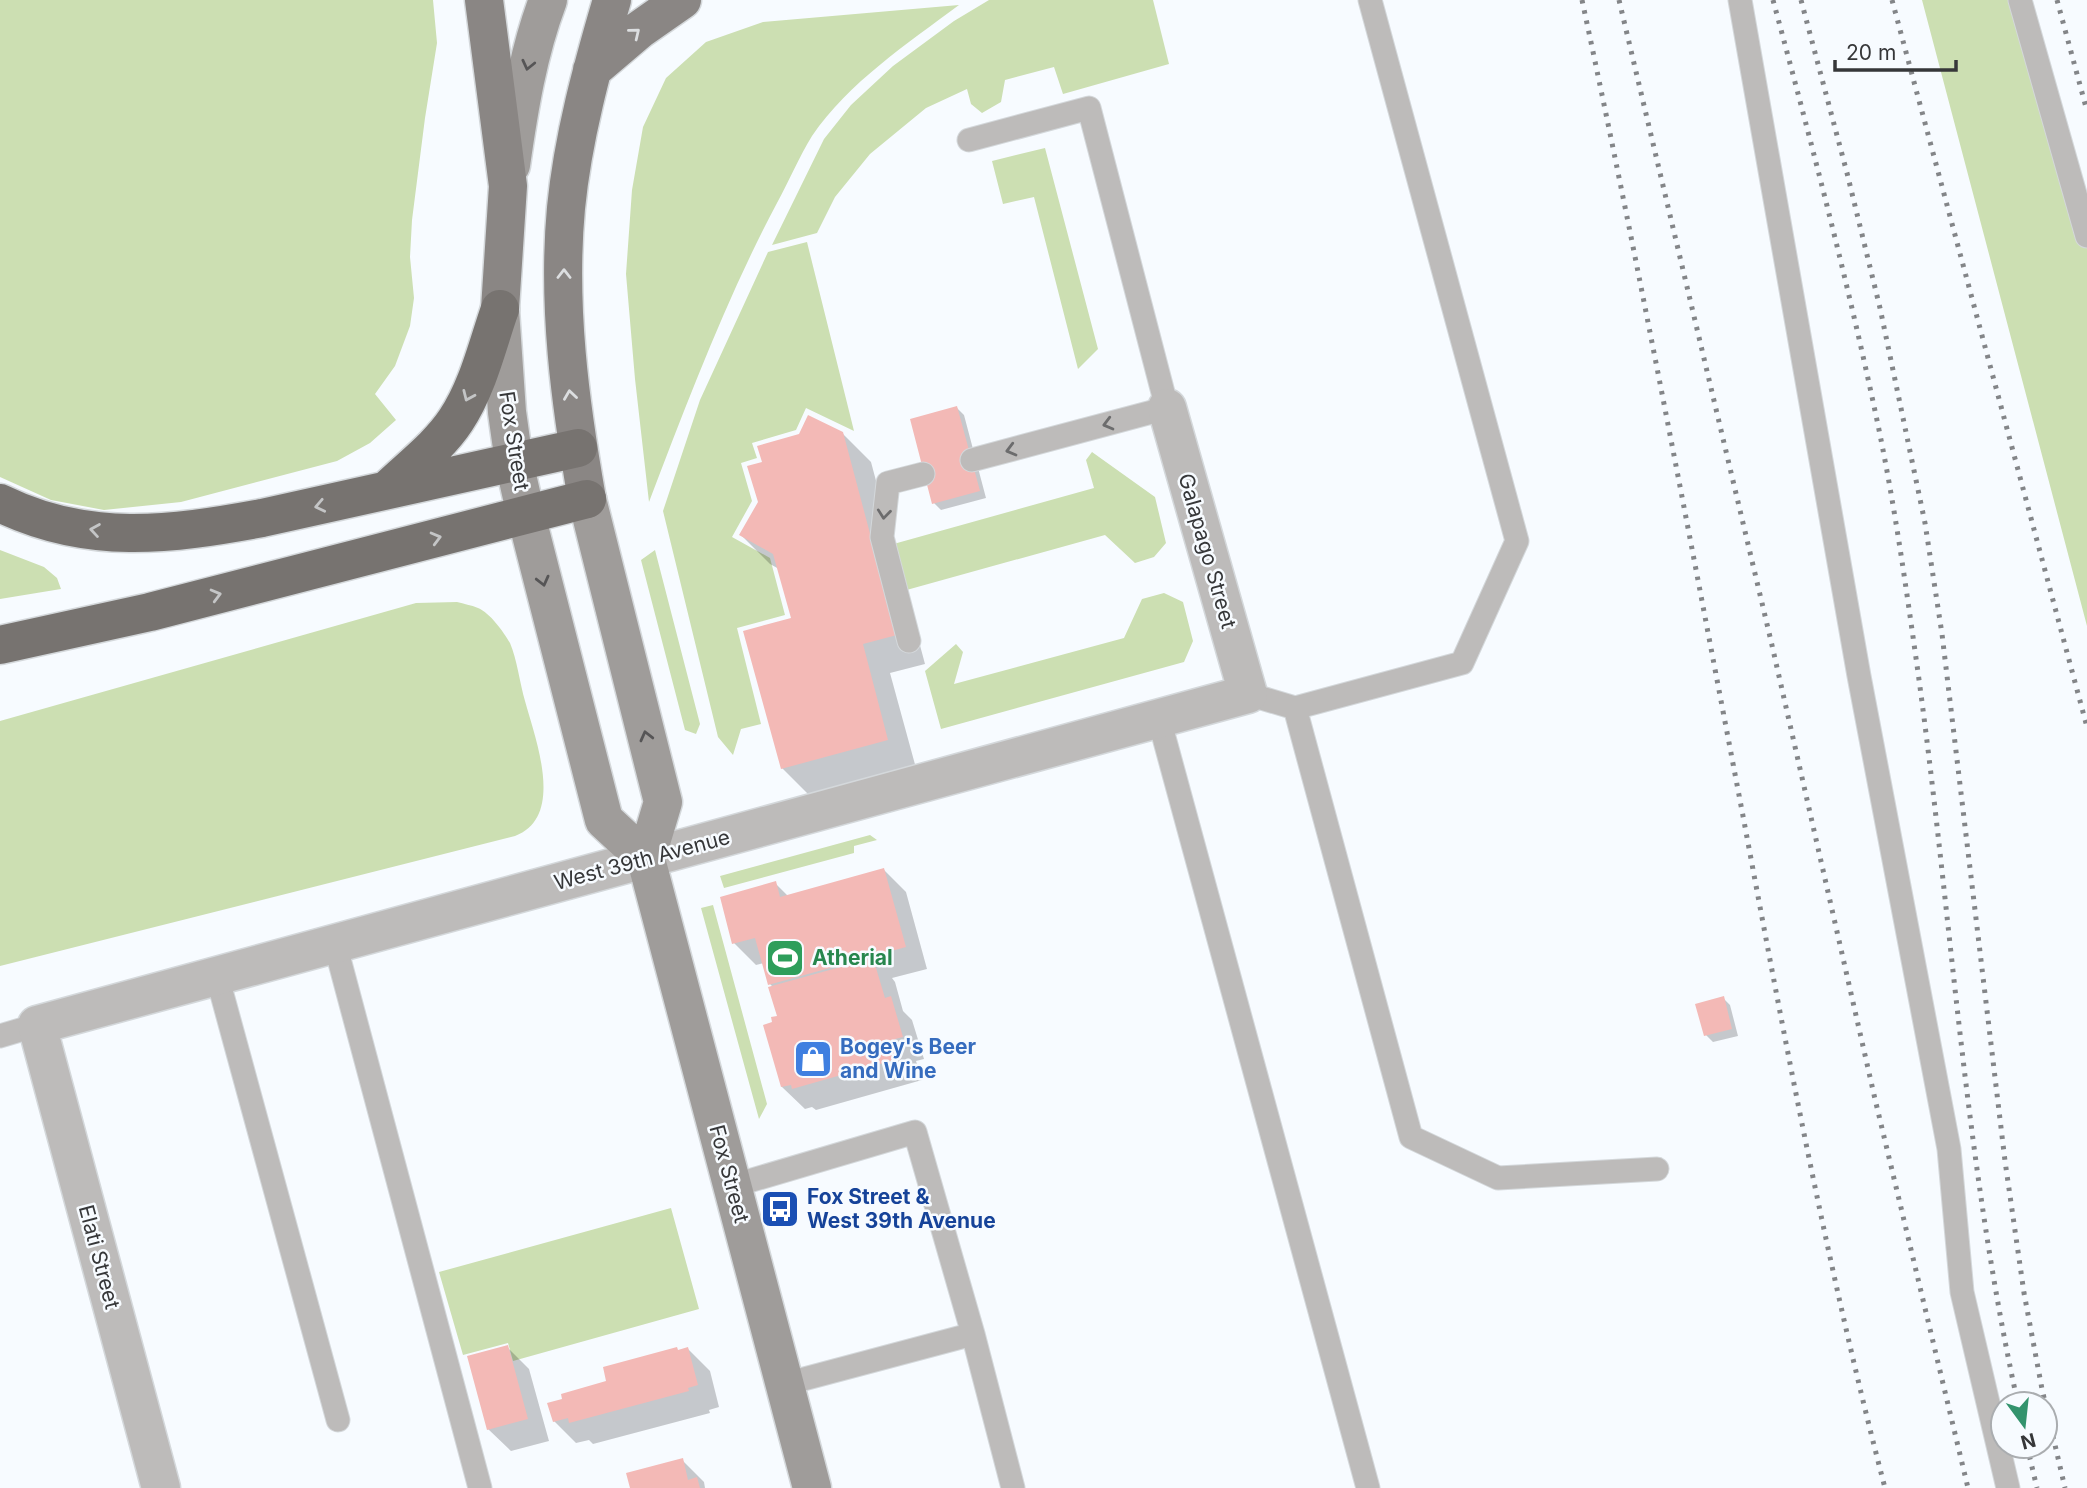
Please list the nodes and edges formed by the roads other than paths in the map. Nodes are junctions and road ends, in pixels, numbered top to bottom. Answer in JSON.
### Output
{"nodes":[{"id":1,"x":484,"y":0,"type":"edge"},
{"id":2,"x":548,"y":0,"type":"edge"},
{"id":3,"x":612,"y":0,"type":"edge"},
{"id":4,"x":682,"y":0,"type":"edge"},
{"id":5,"x":1370,"y":0,"type":"edge"},
{"id":6,"x":1740,"y":0,"type":"edge"},
{"id":7,"x":2021,"y":0,"type":"edge"},
{"id":8,"x":592,"y":70,"type":"junction"},
{"id":9,"x":969,"y":140,"type":"dead end"},
{"id":10,"x":508,"y":186,"type":"junction"},
{"id":11,"x":2087,"y":236,"type":"edge"},
{"id":12,"x":500,"y":309,"type":"junction"},
{"id":13,"x":1167,"y":408,"type":"junction"},
{"id":14,"x":578,"y":448,"type":"junction"},
{"id":15,"x":972,"y":460,"type":"dead end"},
{"id":16,"x":514,"y":462,"type":"junction"},
{"id":17,"x":923,"y":474,"type":"dead end"},
{"id":18,"x":386,"y":490,"type":"junction"},
{"id":19,"x":587,"y":499,"type":"junction"},
{"id":20,"x":0,"y":503,"type":"edge"},
{"id":21,"x":526,"y":515,"type":"junction"},
{"id":22,"x":149,"y":612,"type":"junction"},
{"id":23,"x":0,"y":632,"type":"edge"},
{"id":24,"x":909,"y":641,"type":"dead end"},
{"id":25,"x":0,"y":645,"type":"edge"},
{"id":26,"x":1248,"y":694,"type":"junction"},
{"id":27,"x":1295,"y":708,"type":"junction"},
{"id":28,"x":1159,"y":719,"type":"junction"},
{"id":29,"x":646,"y":859,"type":"junction"},
{"id":30,"x":335,"y":944,"type":"junction"},
{"id":31,"x":218,"y":976,"type":"junction"},
{"id":32,"x":37,"y":1025,"type":"junction"},
{"id":33,"x":0,"y":1036,"type":"edge"},
{"id":34,"x":1657,"y":1169,"type":"dead end"},
{"id":35,"x":732,"y":1186,"type":"junction"},
{"id":36,"x":973,"y":1334,"type":"junction"},
{"id":37,"x":785,"y":1384,"type":"junction"},
{"id":38,"x":338,"y":1420,"type":"dead end"},
{"id":39,"x":161,"y":1488,"type":"edge"},
{"id":40,"x":480,"y":1488,"type":"edge"},
{"id":41,"x":812,"y":1488,"type":"edge"},
{"id":42,"x":1013,"y":1488,"type":"edge"},
{"id":43,"x":1368,"y":1488,"type":"edge"},
{"id":44,"x":2008,"y":1488,"type":"edge"}],
"edges":[{"from":1,"to":10,"type":"main road"},
{"from":2,"to":10,"type":"street","name":"Fox Street","one_way":true},
{"from":3,"to":8,"type":"main road"},
{"from":8,"to":4,"type":"main road","one_way":true},
{"from":5,"to":27,"type":"lane"},
{"from":6,"to":44,"type":"lane"},
{"from":7,"to":11,"type":"lane"},
{"from":14,"to":8,"type":"main road","one_way":true},
{"from":9,"to":13,"type":"lane"},
{"from":10,"to":12,"type":"main road","name":"Fox Street"},
{"from":12,"to":16,"type":"street","name":"Fox Street"},
{"from":12,"to":18,"type":"highway","one_way":true},
{"from":13,"to":15,"type":"lane","one_way":true},
{"from":13,"to":26,"type":"street","name":"Galapago Street"},
{"from":14,"to":16,"type":"highway"},
{"from":14,"to":19,"type":"main road"},
{"from":16,"to":18,"type":"highway"},
{"from":16,"to":21,"type":"street","name":"Fox Street"},
{"from":17,"to":24,"type":"lane","one_way":true},
{"from":18,"to":20,"type":"highway","one_way":true},
{"from":19,"to":21,"type":"highway"},
{"from":29,"to":19,"type":"street","one_way":true},
{"from":22,"to":21,"type":"highway","one_way":true},
{"from":21,"to":29,"type":"street","name":"Fox Street","one_way":true},
{"from":22,"to":23,"type":"highway"},
{"from":22,"to":25,"type":"highway"},
{"from":26,"to":27,"type":"lane"},
{"from":26,"to":28,"type":"street","name":"West 39th Avenue"},
{"from":27,"to":34,"type":"lane"},
{"from":28,"to":29,"type":"street","name":"West 39th Avenue"},
{"from":28,"to":43,"type":"lane"},
{"from":29,"to":30,"type":"street","name":"West 39th Avenue"},
{"from":29,"to":35,"type":"street","name":"Fox Street"},
{"from":30,"to":31,"type":"street","name":"West 39th Avenue"},
{"from":30,"to":40,"type":"lane"},
{"from":31,"to":32,"type":"street","name":"West 39th Avenue"},
{"from":31,"to":38,"type":"lane"},
{"from":32,"to":33,"type":"lane"},
{"from":32,"to":39,"type":"street","name":"Elati Street"},
{"from":35,"to":36,"type":"lane"},
{"from":35,"to":37,"type":"street","name":"Fox Street"},
{"from":36,"to":37,"type":"lane"},
{"from":36,"to":42,"type":"lane"},
{"from":37,"to":41,"type":"street","name":"Fox Street"}]}
